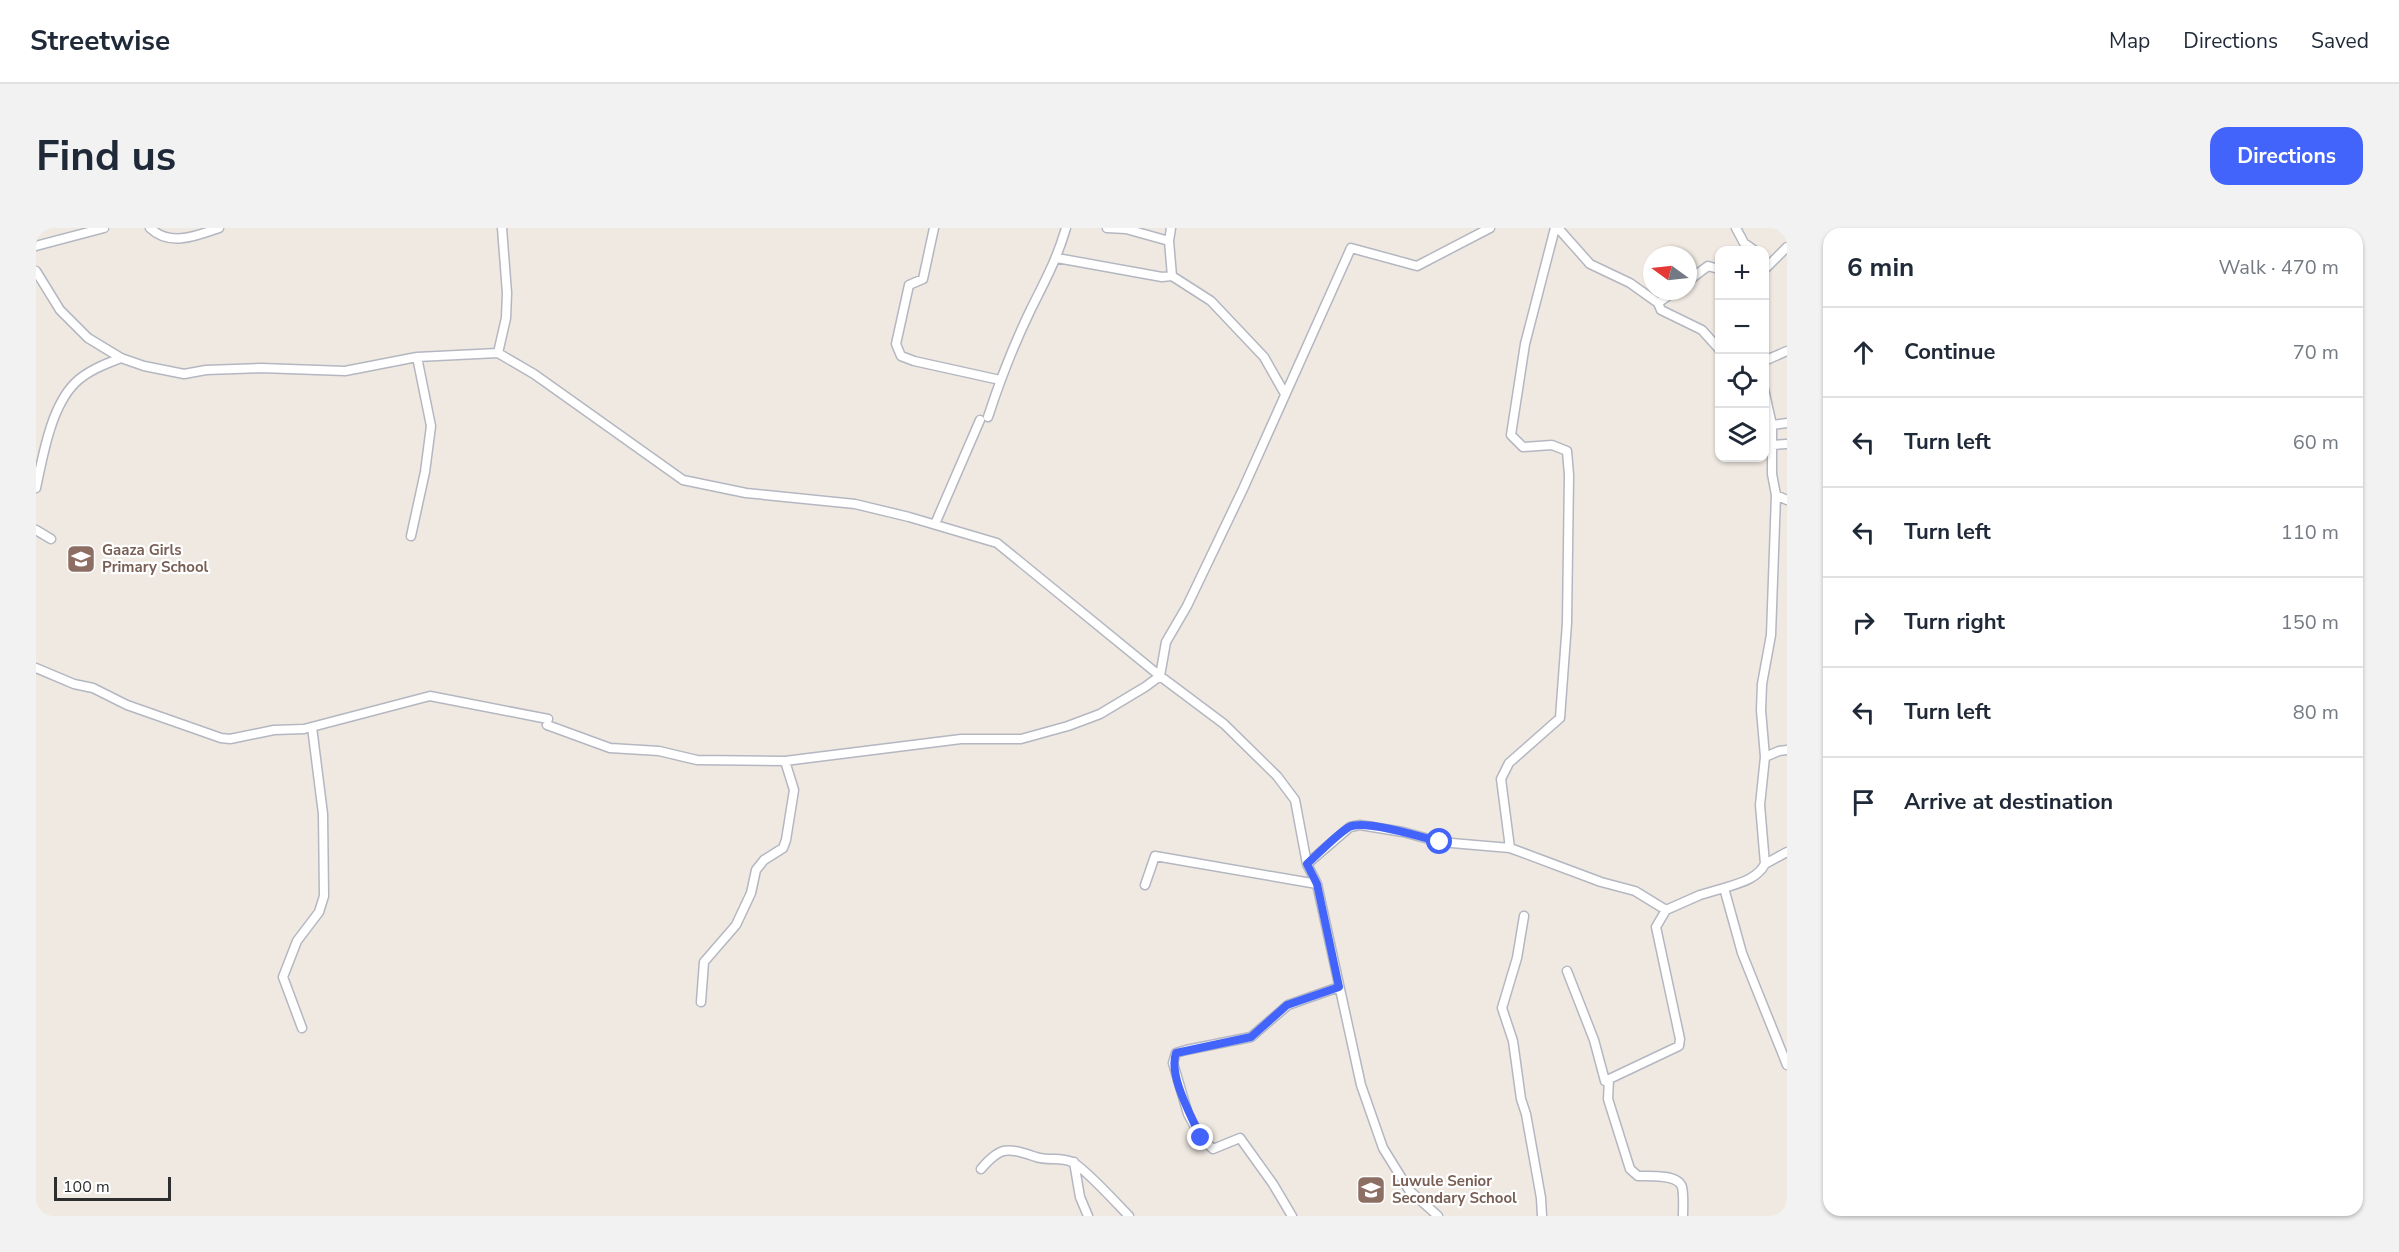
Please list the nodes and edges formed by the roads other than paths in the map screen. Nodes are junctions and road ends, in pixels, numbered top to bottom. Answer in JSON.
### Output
{"nodes":[{"id":1,"x":104,"y":228,"type":"edge"},
{"id":2,"x":150,"y":228,"type":"edge"},
{"id":3,"x":219,"y":228,"type":"edge"},
{"id":4,"x":501,"y":228,"type":"edge"},
{"id":5,"x":934,"y":228,"type":"edge"},
{"id":6,"x":1066,"y":228,"type":"edge"},
{"id":7,"x":1107,"y":228,"type":"edge"},
{"id":8,"x":1171,"y":228,"type":"edge"},
{"id":9,"x":1490,"y":228,"type":"edge"},
{"id":10,"x":1556,"y":228,"type":"edge"},
{"id":11,"x":1736,"y":228,"type":"edge"},
{"id":12,"x":1168,"y":241,"type":"junction"},
{"id":13,"x":36,"y":246,"type":"edge"},
{"id":14,"x":1748,"y":246,"type":"edge"},
{"id":15,"x":1787,"y":247,"type":"edge"},
{"id":16,"x":1057,"y":258,"type":"junction"},
{"id":17,"x":1769,"y":264,"type":"edge"},
{"id":18,"x":1715,"y":268,"type":"dead end"},
{"id":19,"x":36,"y":271,"type":"edge"},
{"id":20,"x":1697,"y":274,"type":"edge"},
{"id":21,"x":1172,"y":276,"type":"junction"},
{"id":22,"x":1662,"y":300,"type":"edge"},
{"id":23,"x":1658,"y":303,"type":"junction"},
{"id":24,"x":1715,"y":345,"type":"edge"},
{"id":25,"x":1787,"y":351,"type":"edge"},
{"id":26,"x":498,"y":353,"type":"junction"},
{"id":27,"x":417,"y":357,"type":"junction"},
{"id":28,"x":121,"y":358,"type":"junction"},
{"id":29,"x":1769,"y":359,"type":"edge"},
{"id":30,"x":1000,"y":380,"type":"junction"},
{"id":31,"x":1285,"y":394,"type":"junction"},
{"id":32,"x":1767,"y":408,"type":"edge"},
{"id":33,"x":1787,"y":423,"type":"edge"},
{"id":34,"x":1772,"y":425,"type":"junction"},
{"id":35,"x":1787,"y":444,"type":"edge"},
{"id":36,"x":1772,"y":445,"type":"junction"},
{"id":37,"x":36,"y":488,"type":"edge"},
{"id":38,"x":1776,"y":495,"type":"junction"},
{"id":39,"x":1787,"y":500,"type":"edge"},
{"id":40,"x":935,"y":524,"type":"junction"},
{"id":41,"x":36,"y":530,"type":"edge"},
{"id":42,"x":411,"y":536,"type":"dead end"},
{"id":43,"x":51,"y":539,"type":"dead end"},
{"id":44,"x":36,"y":668,"type":"edge"},
{"id":45,"x":1160,"y":676,"type":"junction"},
{"id":46,"x":312,"y":727,"type":"junction"},
{"id":47,"x":1787,"y":750,"type":"edge"},
{"id":48,"x":1765,"y":757,"type":"junction"},
{"id":49,"x":785,"y":761,"type":"junction"},
{"id":50,"x":1510,"y":848,"type":"junction"},
{"id":51,"x":1787,"y":852,"type":"edge"},
{"id":52,"x":1307,"y":864,"type":"junction"},
{"id":53,"x":1765,"y":864,"type":"junction"},
{"id":54,"x":1317,"y":884,"type":"junction"},
{"id":55,"x":1145,"y":885,"type":"dead end"},
{"id":56,"x":1724,"y":888,"type":"junction"},
{"id":57,"x":1666,"y":910,"type":"junction"},
{"id":58,"x":1524,"y":916,"type":"dead end"},
{"id":59,"x":1567,"y":971,"type":"dead end"},
{"id":60,"x":1339,"y":987,"type":"junction"},
{"id":61,"x":701,"y":1002,"type":"dead end"},
{"id":62,"x":302,"y":1028,"type":"dead end"},
{"id":63,"x":1787,"y":1065,"type":"edge"},
{"id":64,"x":1605,"y":1081,"type":"junction"},
{"id":65,"x":1074,"y":1162,"type":"junction"},
{"id":66,"x":981,"y":1169,"type":"dead end"},
{"id":67,"x":1088,"y":1216,"type":"edge"},
{"id":68,"x":1129,"y":1216,"type":"edge"},
{"id":69,"x":1292,"y":1216,"type":"edge"},
{"id":70,"x":1438,"y":1216,"type":"edge"},
{"id":71,"x":1542,"y":1216,"type":"edge"},
{"id":72,"x":1683,"y":1216,"type":"edge"}],
"edges":[{"from":1,"to":13,"type":"street"},
{"from":2,"to":3,"type":"street"},
{"from":4,"to":26,"type":"street"},
{"from":5,"to":30,"type":"street"},
{"from":6,"to":16,"type":"street"},
{"from":7,"to":12,"type":"street"},
{"from":8,"to":12,"type":"street"},
{"from":9,"to":31,"type":"street"},
{"from":10,"to":23,"type":"street"},
{"from":10,"to":50,"type":"street"},
{"from":11,"to":14,"type":"street"},
{"from":12,"to":21,"type":"street"},
{"from":15,"to":17,"type":"street"},
{"from":16,"to":21,"type":"street"},
{"from":16,"to":30,"type":"street"},
{"from":18,"to":20,"type":"street"},
{"from":19,"to":28,"type":"street"},
{"from":21,"to":31,"type":"street"},
{"from":22,"to":23,"type":"street"},
{"from":23,"to":24,"type":"street"},
{"from":25,"to":29,"type":"street"},
{"from":26,"to":27,"type":"street"},
{"from":26,"to":40,"type":"street"},
{"from":27,"to":28,"type":"street"},
{"from":27,"to":42,"type":"street"},
{"from":28,"to":37,"type":"street"},
{"from":30,"to":40,"type":"street"},
{"from":31,"to":45,"type":"street"},
{"from":32,"to":34,"type":"street"},
{"from":33,"to":34,"type":"street"},
{"from":34,"to":36,"type":"street"},
{"from":35,"to":36,"type":"street"},
{"from":36,"to":38,"type":"street"},
{"from":38,"to":39,"type":"street"},
{"from":38,"to":48,"type":"street"},
{"from":40,"to":45,"type":"street"},
{"from":41,"to":43,"type":"street"},
{"from":44,"to":46,"type":"street"},
{"from":45,"to":49,"type":"street"},
{"from":45,"to":52,"type":"street"},
{"from":46,"to":49,"type":"street"},
{"from":46,"to":62,"type":"street"},
{"from":47,"to":48,"type":"street"},
{"from":48,"to":53,"type":"street"},
{"from":49,"to":61,"type":"street"},
{"from":50,"to":52,"type":"street"},
{"from":50,"to":57,"type":"street"},
{"from":51,"to":53,"type":"street"},
{"from":52,"to":54,"type":"street"},
{"from":53,"to":56,"type":"street"},
{"from":54,"to":55,"type":"street"},
{"from":54,"to":60,"type":"street"},
{"from":56,"to":57,"type":"street"},
{"from":56,"to":63,"type":"street"},
{"from":57,"to":64,"type":"street"},
{"from":58,"to":71,"type":"street"},
{"from":59,"to":64,"type":"street"},
{"from":60,"to":69,"type":"street"},
{"from":60,"to":70,"type":"street"},
{"from":64,"to":72,"type":"street"},
{"from":65,"to":66,"type":"street"},
{"from":65,"to":67,"type":"street"},
{"from":65,"to":68,"type":"street"}]}
